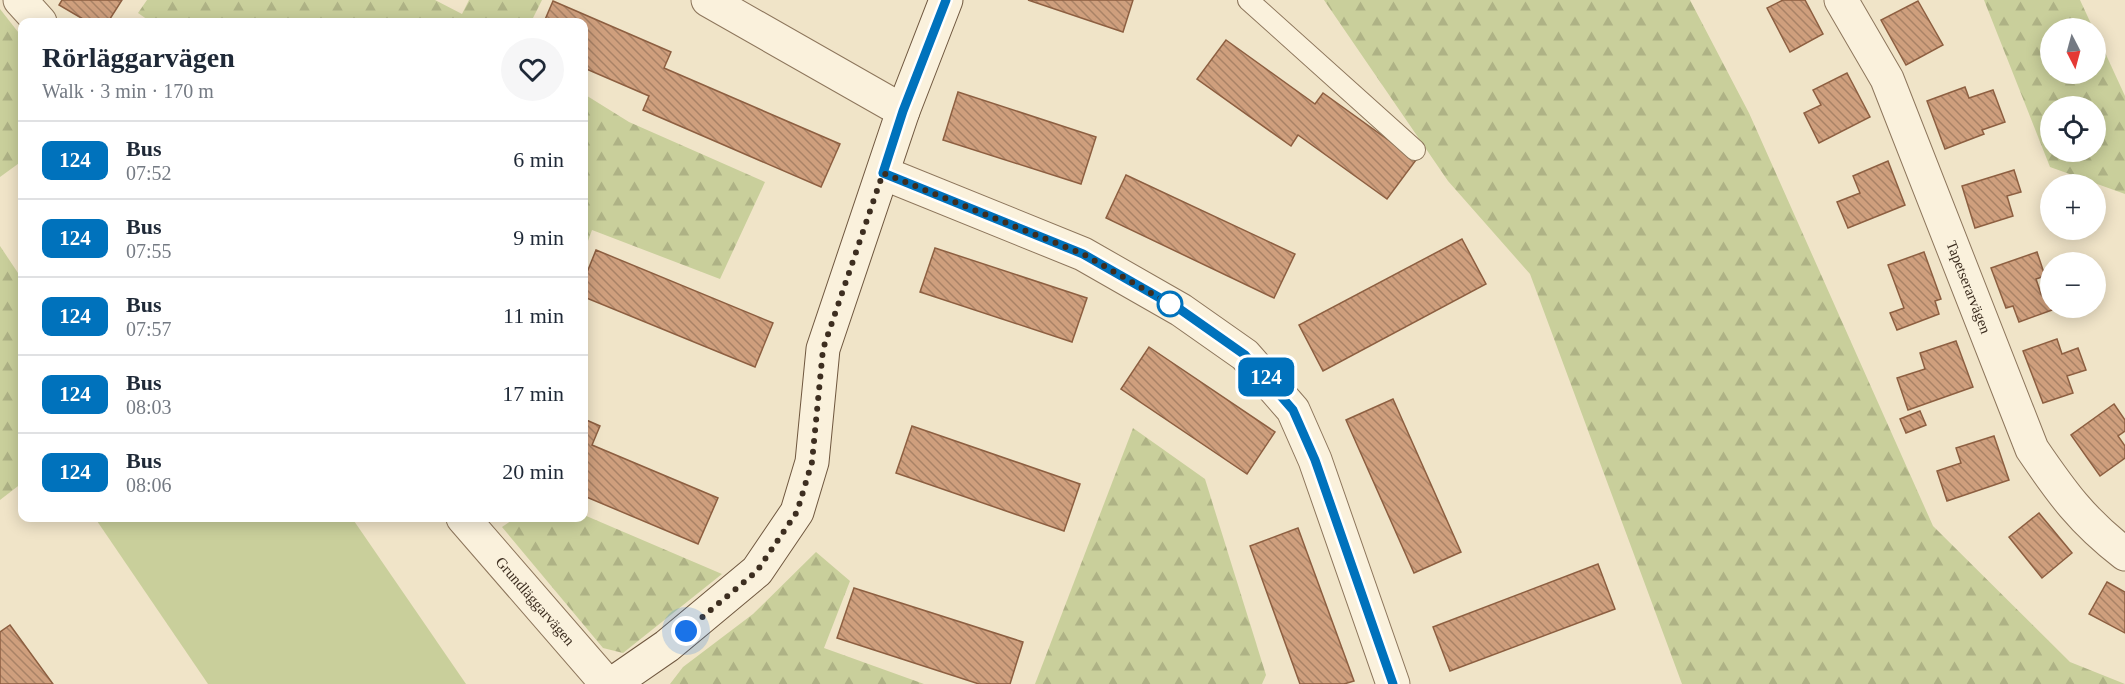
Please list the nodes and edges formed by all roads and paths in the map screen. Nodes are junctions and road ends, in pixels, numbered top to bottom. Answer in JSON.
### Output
{"nodes":[{"id":1,"x":20,"y":0,"type":"edge"},
{"id":2,"x":708,"y":0,"type":"edge"},
{"id":3,"x":946,"y":0,"type":"edge"},
{"id":4,"x":1248,"y":0,"type":"edge"},
{"id":5,"x":1841,"y":0,"type":"edge"},
{"id":6,"x":36,"y":18,"type":"edge"},
{"id":7,"x":903,"y":111,"type":"junction"},
{"id":8,"x":1415,"y":150,"type":"dead end"},
{"id":9,"x":883,"y":173,"type":"junction"},
{"id":10,"x":466,"y":522,"type":"edge"},
{"id":11,"x":2125,"y":554,"type":"edge"},
{"id":12,"x":607,"y":684,"type":"edge"},
{"id":13,"x":612,"y":684,"type":"edge"},
{"id":14,"x":1393,"y":684,"type":"edge"}],
"edges":[{"from":1,"to":6,"type":"street"},
{"from":2,"to":7,"type":"street"},
{"from":3,"to":7,"type":"street"},
{"from":4,"to":8,"type":"lane"},
{"from":5,"to":11,"type":"street","name":"Tapetserarvägen"},
{"from":7,"to":9,"type":"street"},
{"from":9,"to":13,"type":"street"},
{"from":9,"to":14,"type":"street"},
{"from":10,"to":12,"type":"street","name":"Grundläggarvägen"}]}
